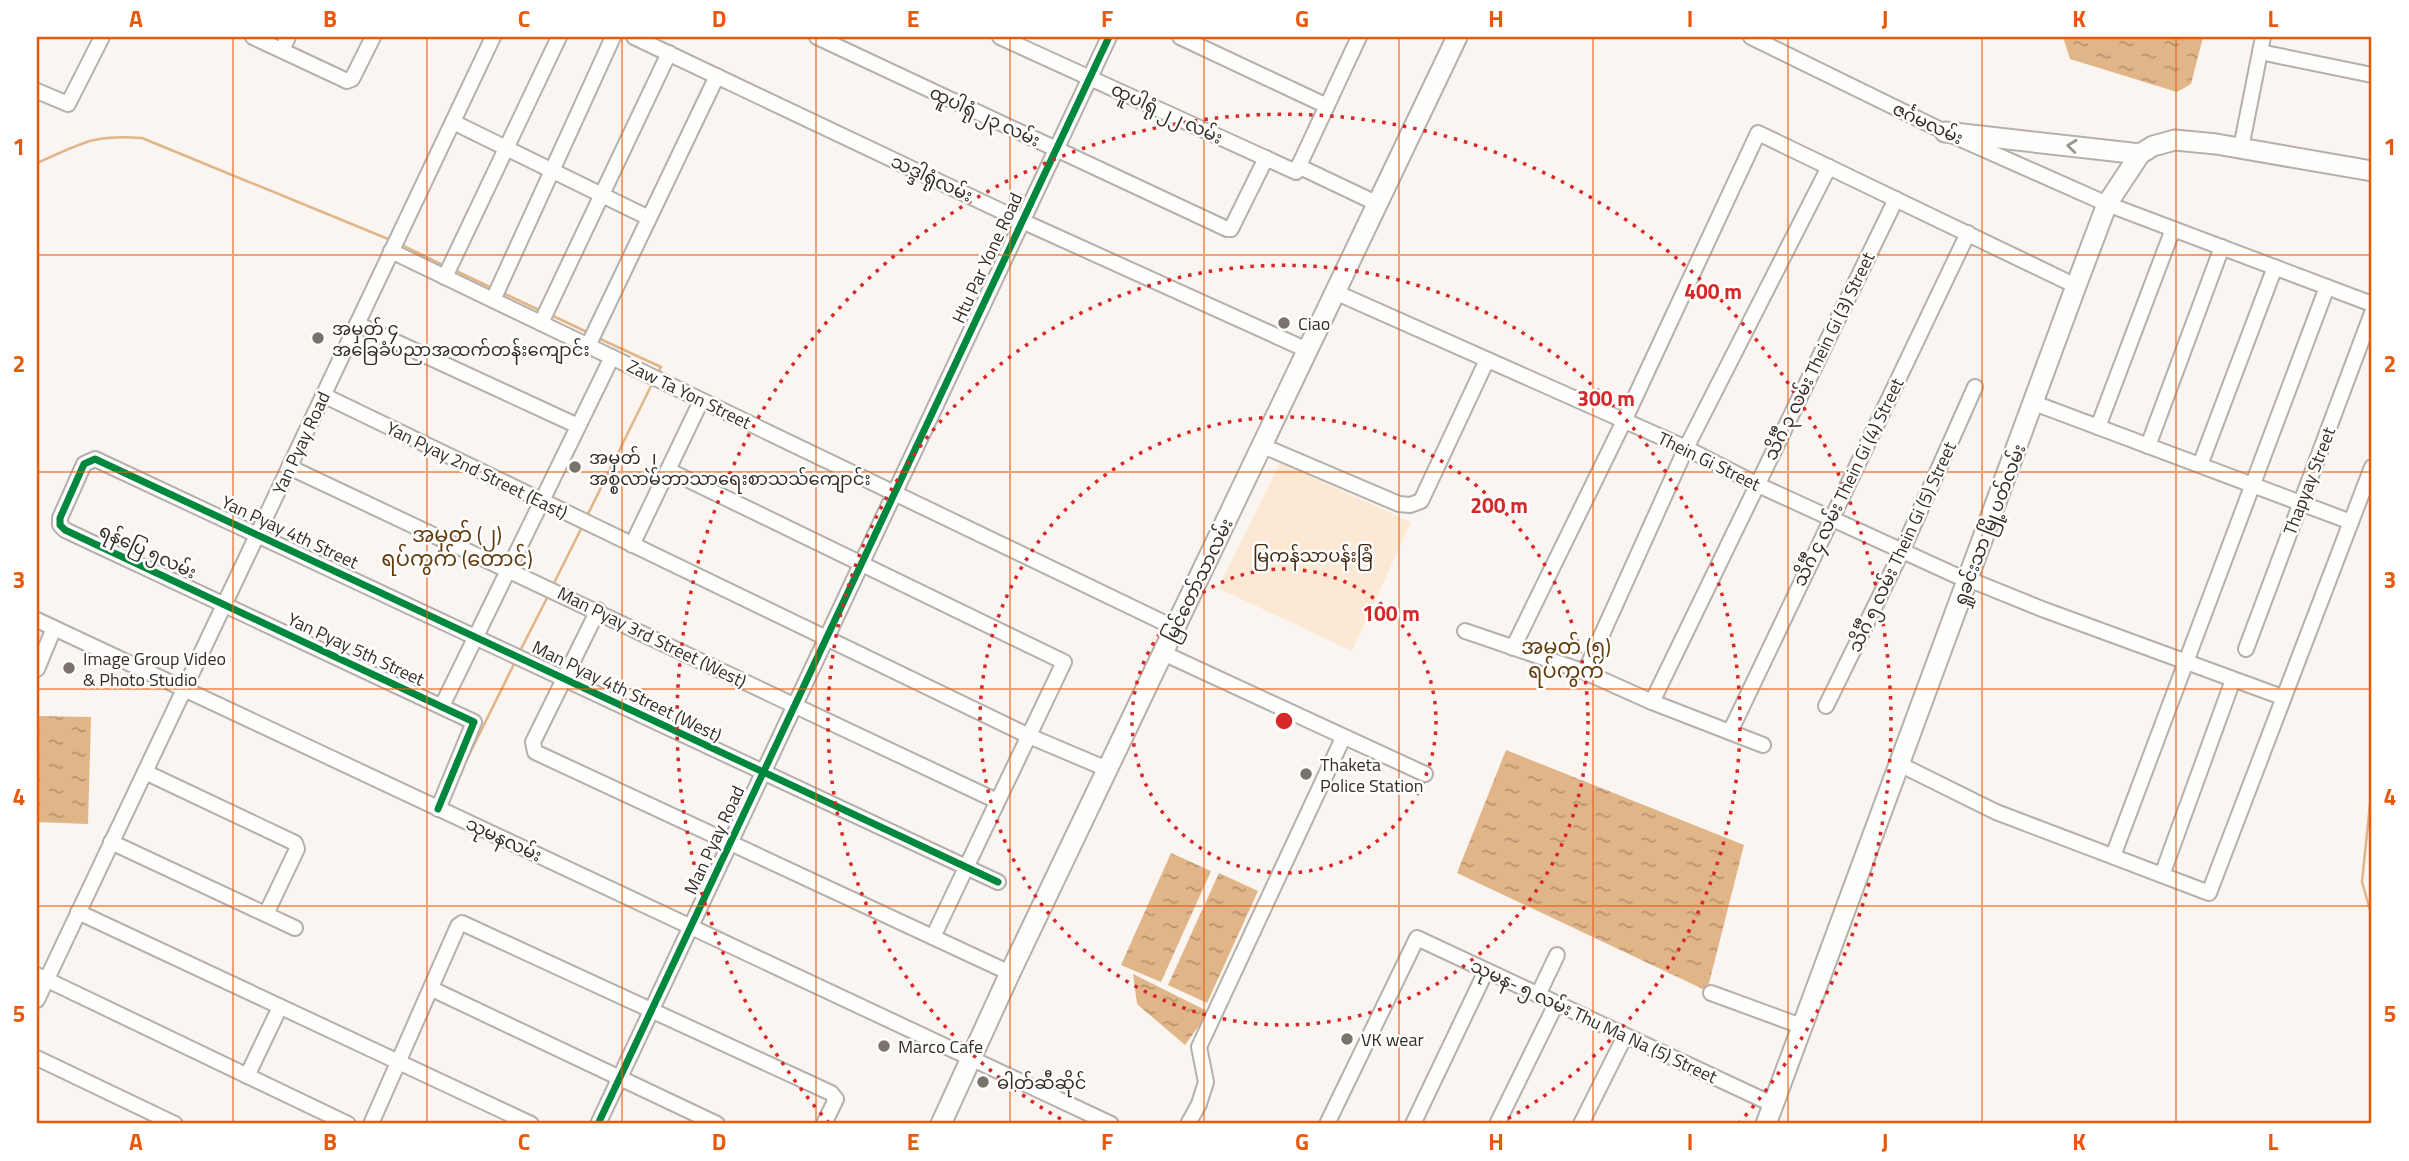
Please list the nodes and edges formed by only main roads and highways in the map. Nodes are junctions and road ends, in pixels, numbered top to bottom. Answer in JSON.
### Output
{"nodes":[{"id":1,"x":1457,"y":37,"type":"edge"},
{"id":2,"x":1945,"y":132,"type":"road end"},
{"id":3,"x":2140,"y":154,"type":"junction"},
{"id":4,"x":2372,"y":171,"type":"edge"},
{"id":5,"x":941,"y":1124,"type":"edge"},
{"id":6,"x":1766,"y":1124,"type":"edge"}],
"edges":[{"from":1,"to":5,"type":"main road","name":"မြင်တော်သာလမ်း"},
{"from":3,"to":2,"type":"main road","one_way":true},
{"from":3,"to":4,"type":"main road"},
{"from":3,"to":6,"type":"main road","name":"ရှုခင်းသာ မြို့ပတ်လမ်း"}]}
